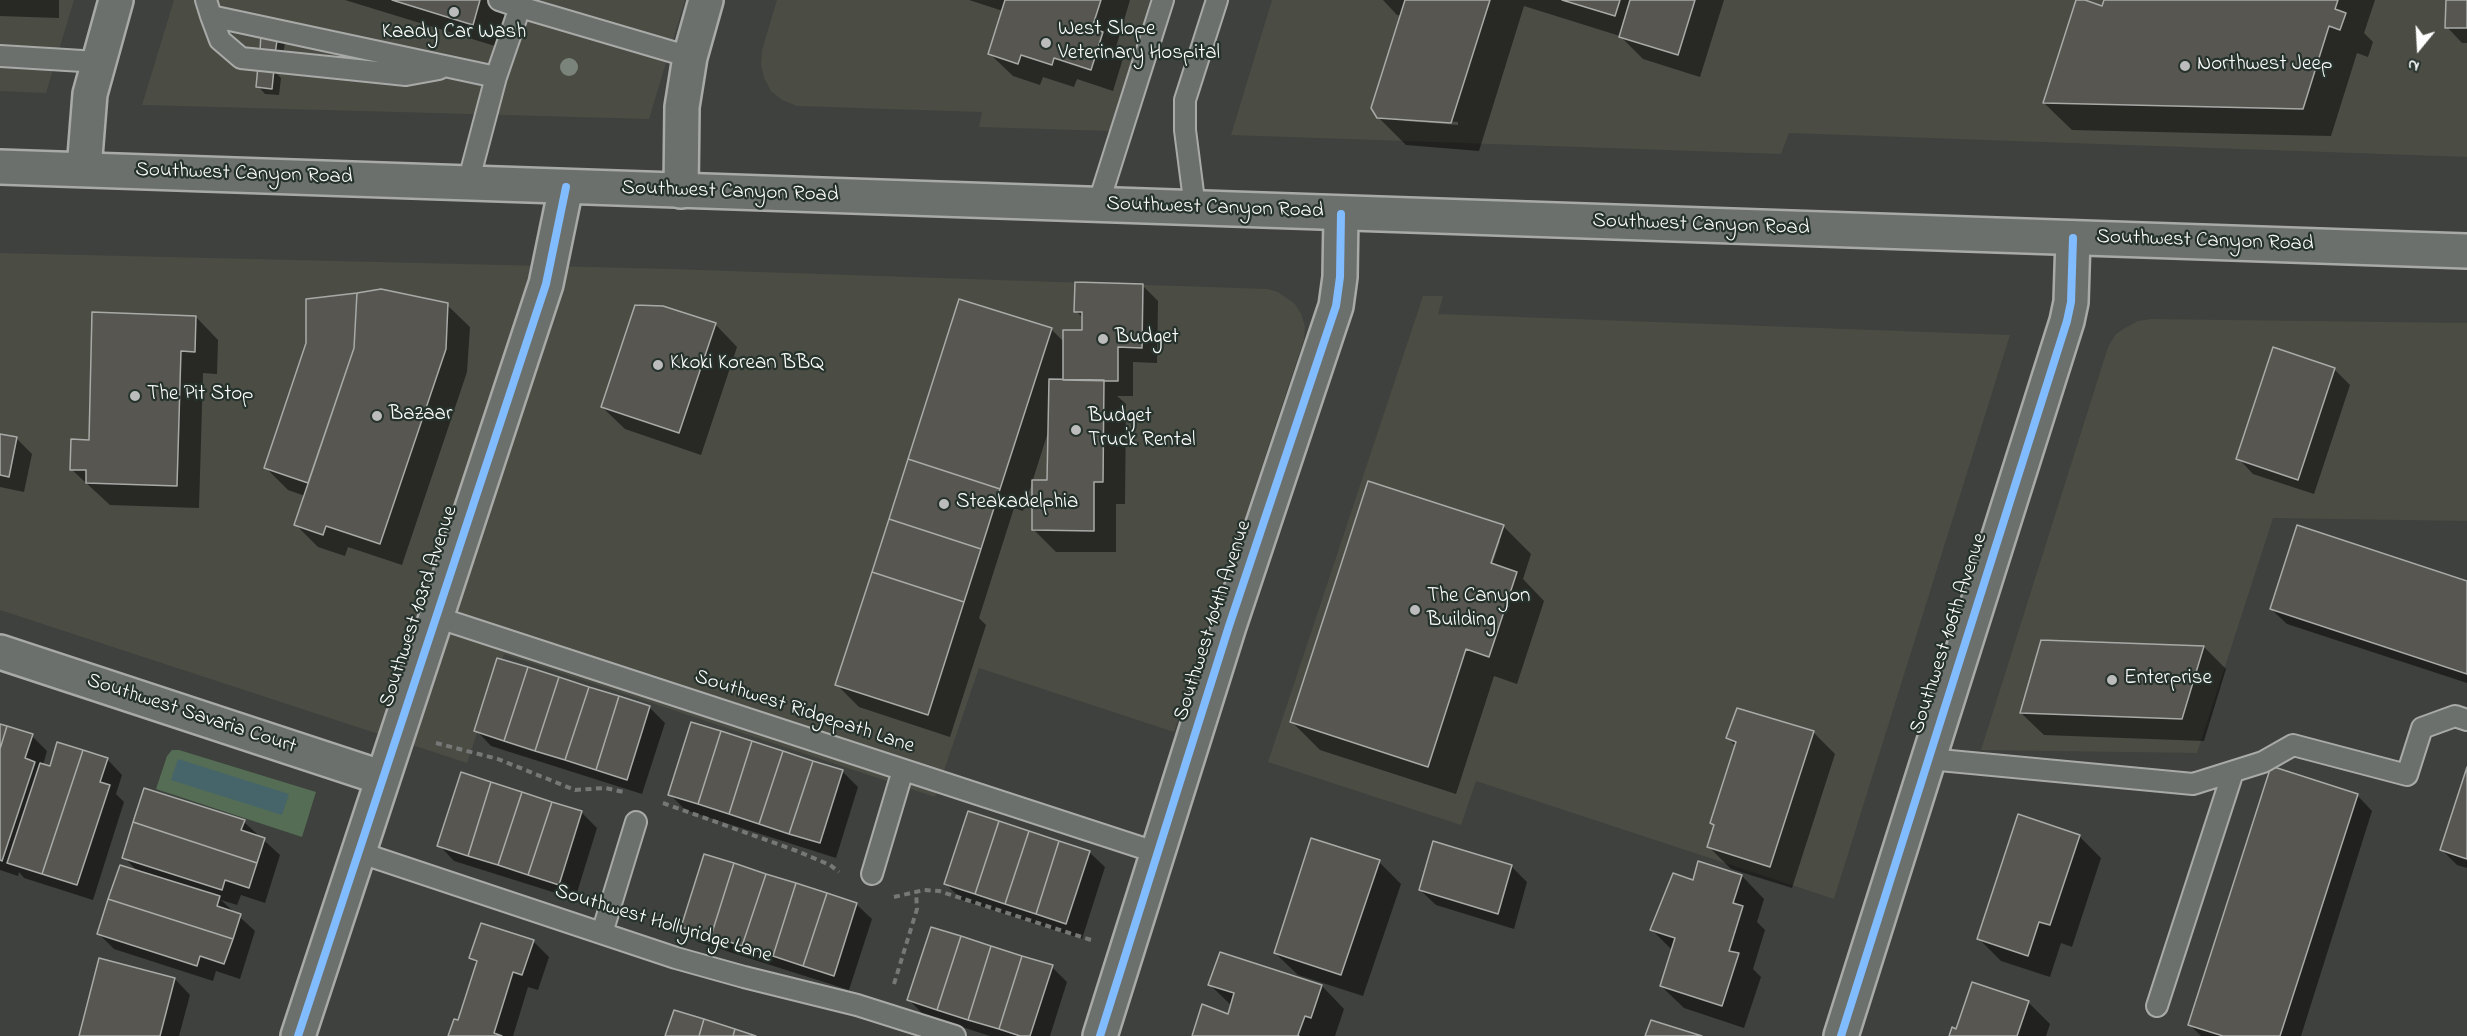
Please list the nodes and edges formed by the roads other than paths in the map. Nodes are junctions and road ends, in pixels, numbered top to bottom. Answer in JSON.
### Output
{"nodes":[{"id":1,"x":116,"y":0,"type":"edge"},
{"id":2,"x":499,"y":0,"type":"edge"},
{"id":3,"x":706,"y":0,"type":"edge"},
{"id":4,"x":1163,"y":0,"type":"edge"},
{"id":5,"x":1217,"y":0,"type":"edge"},
{"id":6,"x":520,"y":7,"type":"junction"},
{"id":7,"x":208,"y":8,"type":"edge"},
{"id":8,"x":0,"y":56,"type":"edge"},
{"id":9,"x":690,"y":57,"type":"junction"},
{"id":10,"x":99,"y":62,"type":"junction"},
{"id":11,"x":447,"y":67,"type":"junction"},
{"id":12,"x":496,"y":77,"type":"junction"},
{"id":13,"x":0,"y":167,"type":"edge"},
{"id":14,"x":84,"y":169,"type":"junction"},
{"id":15,"x":468,"y":183,"type":"junction"},
{"id":16,"x":566,"y":187,"type":"junction"},
{"id":17,"x":681,"y":191,"type":"junction"},
{"id":18,"x":1098,"y":205,"type":"junction"},
{"id":19,"x":1195,"y":208,"type":"junction"},
{"id":20,"x":1341,"y":214,"type":"junction"},
{"id":21,"x":2073,"y":238,"type":"junction"},
{"id":22,"x":2467,"y":251,"type":"edge"},
{"id":23,"x":436,"y":617,"type":"junction"},
{"id":24,"x":0,"y":652,"type":"edge"},
{"id":25,"x":2467,"y":720,"type":"edge"},
{"id":26,"x":1929,"y":759,"type":"junction"},
{"id":27,"x":903,"y":771,"type":"junction"},
{"id":28,"x":2233,"y":772,"type":"junction"},
{"id":29,"x":383,"y":778,"type":"junction"},
{"id":30,"x":636,"y":822,"type":"dead end"},
{"id":31,"x":358,"y":852,"type":"junction"},
{"id":32,"x":1158,"y":854,"type":"junction"},
{"id":33,"x":872,"y":874,"type":"dead end"},
{"id":34,"x":602,"y":933,"type":"junction"},
{"id":35,"x":2157,"y":1006,"type":"dead end"},
{"id":36,"x":298,"y":1036,"type":"edge"},
{"id":37,"x":955,"y":1036,"type":"edge"},
{"id":38,"x":1100,"y":1036,"type":"edge"},
{"id":39,"x":1841,"y":1036,"type":"edge"}],
"edges":[{"from":1,"to":10,"type":"street"},
{"from":2,"to":6,"type":"lane"},
{"from":3,"to":9,"type":"street"},
{"from":4,"to":18,"type":"lane"},
{"from":5,"to":19,"type":"lane"},
{"from":6,"to":9,"type":"lane"},
{"from":6,"to":12,"type":"lane"},
{"from":7,"to":11,"type":"lane"},
{"from":7,"to":11,"type":"lane"},
{"from":8,"to":10,"type":"lane"},
{"from":9,"to":17,"type":"street"},
{"from":10,"to":14,"type":"street"},
{"from":11,"to":12,"type":"lane"},
{"from":12,"to":15,"type":"lane"},
{"from":13,"to":14,"type":"street","name":"Southwest Canyon Road"},
{"from":14,"to":15,"type":"street","name":"Southwest Canyon Road"},
{"from":15,"to":16,"type":"street","name":"Southwest Canyon Road"},
{"from":16,"to":17,"type":"street","name":"Southwest Canyon Road"},
{"from":16,"to":23,"type":"street","name":"Southwest 103rd Avenue"},
{"from":17,"to":18,"type":"street","name":"Southwest Canyon Road"},
{"from":18,"to":19,"type":"street","name":"Southwest Canyon Road"},
{"from":19,"to":20,"type":"street","name":"Southwest Canyon Road"},
{"from":20,"to":21,"type":"street","name":"Southwest Canyon Road"},
{"from":20,"to":32,"type":"street","name":"Southwest 104th Avenue"},
{"from":21,"to":22,"type":"street","name":"Southwest Canyon Road"},
{"from":21,"to":26,"type":"street","name":"Southwest 106th Avenue"},
{"from":23,"to":27,"type":"lane","name":"Southwest Ridgepath Lane"},
{"from":23,"to":29,"type":"street","name":"Southwest 103rd Avenue"},
{"from":24,"to":29,"type":"street","name":"Southwest Savaria Court"},
{"from":25,"to":28,"type":"lane"},
{"from":26,"to":28,"type":"lane"},
{"from":26,"to":39,"type":"street","name":"Southwest 106th Avenue"},
{"from":27,"to":32,"type":"lane","name":"Southwest Ridgepath Lane"},
{"from":27,"to":33,"type":"lane"},
{"from":28,"to":35,"type":"lane"},
{"from":29,"to":31,"type":"street","name":"Southwest 103rd Avenue"},
{"from":30,"to":34,"type":"lane"},
{"from":31,"to":34,"type":"lane","name":"Southwest Hollyridge Lane"},
{"from":31,"to":36,"type":"street","name":"Southwest 103rd Avenue"},
{"from":32,"to":38,"type":"street","name":"Southwest 104th Avenue"},
{"from":34,"to":37,"type":"lane","name":"Southwest Hollyridge Lane"}]}
